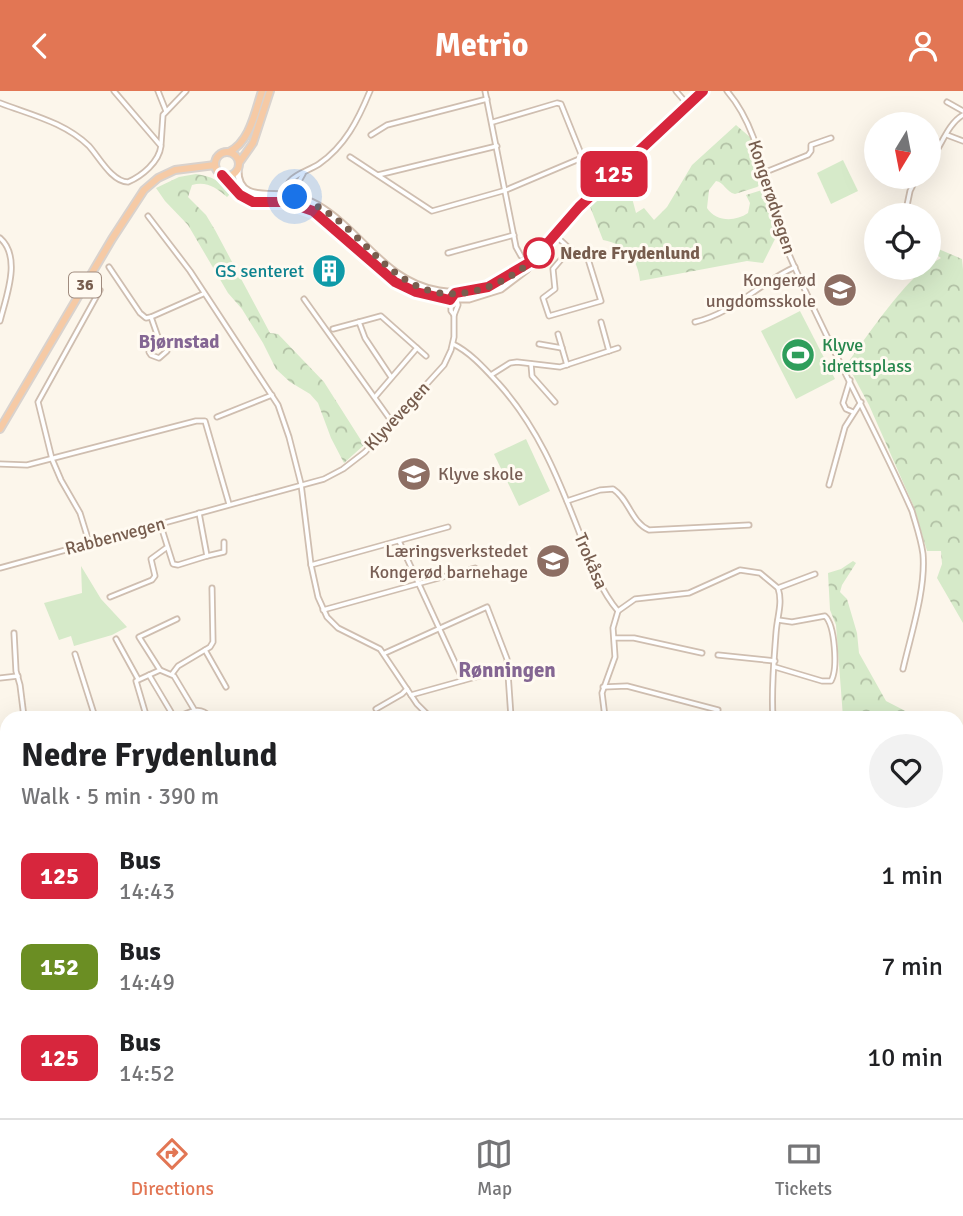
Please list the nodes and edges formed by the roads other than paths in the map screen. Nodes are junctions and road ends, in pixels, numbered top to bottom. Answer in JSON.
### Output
{"nodes":[{"id":1,"x":114,"y":91,"type":"edge"},
{"id":2,"x":158,"y":91,"type":"edge"},
{"id":3,"x":186,"y":91,"type":"edge"},
{"id":4,"x":262,"y":91,"type":"edge"},
{"id":5,"x":270,"y":91,"type":"edge"},
{"id":6,"x":370,"y":91,"type":"edge"},
{"id":7,"x":485,"y":91,"type":"edge"},
{"id":8,"x":676,"y":91,"type":"edge"},
{"id":9,"x":703,"y":91,"type":"edge"},
{"id":10,"x":727,"y":91,"type":"edge"},
{"id":11,"x":487,"y":99,"type":"junction"},
{"id":12,"x":947,"y":102,"type":"dead end"},
{"id":13,"x":0,"y":103,"type":"edge"},
{"id":14,"x":688,"y":105,"type":"junction"},
{"id":15,"x":166,"y":111,"type":"junction"},
{"id":16,"x":963,"y":113,"type":"edge"},
{"id":17,"x":493,"y":123,"type":"junction"},
{"id":18,"x":371,"y":135,"type":"dead end"},
{"id":19,"x":947,"y":135,"type":"junction"},
{"id":20,"x":831,"y":138,"type":"dead end"},
{"id":21,"x":963,"y":141,"type":"edge"},
{"id":22,"x":942,"y":142,"type":"edge"},
{"id":23,"x":161,"y":146,"type":"junction"},
{"id":24,"x":498,"y":146,"type":"junction"},
{"id":25,"x":228,"y":152,"type":"junction"},
{"id":26,"x":349,"y":157,"type":"dead end"},
{"id":27,"x":584,"y":157,"type":"junction"},
{"id":28,"x":215,"y":165,"type":"junction"},
{"id":29,"x":238,"y":166,"type":"junction"},
{"id":30,"x":764,"y":173,"type":"junction"},
{"id":31,"x":222,"y":175,"type":"junction"},
{"id":32,"x":378,"y":175,"type":"junction"},
{"id":33,"x":506,"y":190,"type":"junction"},
{"id":34,"x":596,"y":191,"type":"junction"},
{"id":35,"x":288,"y":198,"type":"junction"},
{"id":36,"x":148,"y":216,"type":"dead end"},
{"id":37,"x":514,"y":235,"type":"junction"},
{"id":38,"x":555,"y":235,"type":"junction"},
{"id":39,"x":0,"y":238,"type":"edge"},
{"id":40,"x":570,"y":249,"type":"junction"},
{"id":41,"x":448,"y":253,"type":"dead end"},
{"id":42,"x":522,"y":256,"type":"dead end"},
{"id":43,"x":532,"y":261,"type":"junction"},
{"id":44,"x":109,"y":267,"type":"dead end"},
{"id":45,"x":795,"y":267,"type":"junction"},
{"id":46,"x":100,"y":290,"type":"dead end"},
{"id":47,"x":455,"y":293,"type":"junction"},
{"id":48,"x":204,"y":294,"type":"junction"},
{"id":49,"x":304,"y":299,"type":"dead end"},
{"id":50,"x":450,"y":300,"type":"junction"},
{"id":51,"x":458,"y":300,"type":"junction"},
{"id":52,"x":454,"y":315,"type":"junction"},
{"id":53,"x":152,"y":317,"type":"junction"},
{"id":54,"x":0,"y":321,"type":"edge"},
{"id":55,"x":359,"y":322,"type":"junction"},
{"id":56,"x":601,"y":322,"type":"dead end"},
{"id":57,"x":695,"y":322,"type":"dead end"},
{"id":58,"x":333,"y":329,"type":"dead end"},
{"id":59,"x":558,"y":334,"type":"dead end"},
{"id":60,"x":158,"y":337,"type":"junction"},
{"id":61,"x":453,"y":344,"type":"junction"},
{"id":62,"x":539,"y":344,"type":"dead end"},
{"id":63,"x":417,"y":348,"type":"junction"},
{"id":64,"x":562,"y":348,"type":"junction"},
{"id":65,"x":618,"y":348,"type":"dead end"},
{"id":66,"x":609,"y":351,"type":"junction"},
{"id":67,"x":426,"y":356,"type":"dead end"},
{"id":68,"x":531,"y":363,"type":"junction"},
{"id":69,"x":567,"y":365,"type":"junction"},
{"id":70,"x":491,"y":375,"type":"junction"},
{"id":71,"x":391,"y":377,"type":"junction"},
{"id":72,"x":850,"y":380,"type":"junction"},
{"id":73,"x":272,"y":395,"type":"junction"},
{"id":74,"x":374,"y":397,"type":"junction"},
{"id":75,"x":555,"y":402,"type":"dead end"},
{"id":76,"x":861,"y":402,"type":"junction"},
{"id":77,"x":853,"y":412,"type":"junction"},
{"id":78,"x":217,"y":417,"type":"dead end"},
{"id":79,"x":392,"y":422,"type":"junction"},
{"id":80,"x":0,"y":429,"type":"edge"},
{"id":81,"x":52,"y":459,"type":"junction"},
{"id":82,"x":0,"y":464,"type":"edge"},
{"id":83,"x":301,"y":484,"type":"junction"},
{"id":84,"x":830,"y":485,"type":"dead end"},
{"id":85,"x":567,"y":501,"type":"junction"},
{"id":86,"x":229,"y":504,"type":"junction"},
{"id":87,"x":199,"y":513,"type":"junction"},
{"id":88,"x":160,"y":523,"type":"junction"},
{"id":89,"x":749,"y":524,"type":"dead end"},
{"id":90,"x":448,"y":527,"type":"dead end"},
{"id":91,"x":400,"y":541,"type":"junction"},
{"id":92,"x":225,"y":542,"type":"dead end"},
{"id":93,"x":89,"y":543,"type":"junction"},
{"id":94,"x":166,"y":548,"type":"junction"},
{"id":95,"x":207,"y":556,"type":"junction"},
{"id":96,"x":311,"y":565,"type":"junction"},
{"id":97,"x":0,"y":568,"type":"edge"},
{"id":98,"x":475,"y":568,"type":"dead end"},
{"id":99,"x":815,"y":574,"type":"dead end"},
{"id":100,"x":419,"y":584,"type":"junction"},
{"id":101,"x":212,"y":588,"type":"dead end"},
{"id":102,"x":778,"y":588,"type":"junction"},
{"id":103,"x":110,"y":597,"type":"dead end"},
{"id":104,"x":323,"y":610,"type":"junction"},
{"id":105,"x":618,"y":611,"type":"junction"},
{"id":106,"x":177,"y":619,"type":"dead end"},
{"id":107,"x":778,"y":620,"type":"junction"},
{"id":108,"x":440,"y":628,"type":"junction"},
{"id":109,"x":14,"y":633,"type":"dead end"},
{"id":110,"x":614,"y":638,"type":"junction"},
{"id":111,"x":116,"y":639,"type":"dead end"},
{"id":112,"x":205,"y":650,"type":"junction"},
{"id":113,"x":385,"y":653,"type":"junction"},
{"id":114,"x":702,"y":653,"type":"dead end"},
{"id":115,"x":75,"y":655,"type":"dead end"},
{"id":116,"x":718,"y":655,"type":"dead end"},
{"id":117,"x":775,"y":661,"type":"junction"},
{"id":118,"x":775,"y":667,"type":"junction"},
{"id":119,"x":508,"y":668,"type":"junction"},
{"id":120,"x":904,"y":669,"type":"dead end"},
{"id":121,"x":160,"y":670,"type":"junction"},
{"id":122,"x":172,"y":674,"type":"junction"},
{"id":123,"x":18,"y":675,"type":"junction"},
{"id":124,"x":149,"y":675,"type":"junction"},
{"id":125,"x":0,"y":678,"type":"edge"},
{"id":126,"x":138,"y":679,"type":"junction"},
{"id":127,"x":463,"y":680,"type":"junction"},
{"id":128,"x":226,"y":687,"type":"dead end"},
{"id":129,"x":603,"y":687,"type":"junction"},
{"id":130,"x":407,"y":689,"type":"junction"},
{"id":131,"x":411,"y":695,"type":"junction"},
{"id":132,"x":376,"y":709,"type":"dead end"},
{"id":133,"x":718,"y":710,"type":"dead end"},
{"id":134,"x":23,"y":711,"type":"edge"},
{"id":135,"x":93,"y":711,"type":"edge"},
{"id":136,"x":144,"y":711,"type":"edge"},
{"id":137,"x":170,"y":711,"type":"edge"},
{"id":138,"x":195,"y":711,"type":"joint"},
{"id":139,"x":204,"y":711,"type":"edge"},
{"id":140,"x":424,"y":711,"type":"edge"},
{"id":141,"x":510,"y":711,"type":"edge"},
{"id":142,"x":604,"y":711,"type":"edge"},
{"id":143,"x":773,"y":711,"type":"edge"}],
"edges":[{"from":1,"to":23,"type":"street"},
{"from":2,"to":15,"type":"street"},
{"from":3,"to":15,"type":"street"},
{"from":4,"to":25,"type":"highway"},
{"from":5,"to":29,"type":"highway"},
{"from":6,"to":35,"type":"street"},
{"from":7,"to":11,"type":"street"},
{"from":8,"to":14,"type":"street"},
{"from":9,"to":14,"type":"main road"},
{"from":10,"to":30,"type":"street","name":"Kongerødvegen"},
{"from":11,"to":17,"type":"street"},
{"from":11,"to":18,"type":"street"},
{"from":12,"to":16,"type":"street"},
{"from":13,"to":23,"type":"street"},
{"from":14,"to":34,"type":"main road"},
{"from":15,"to":23,"type":"street"},
{"from":16,"to":19,"type":"street"},
{"from":17,"to":24,"type":"street"},
{"from":17,"to":27,"type":"street"},
{"from":19,"to":21,"type":"street"},
{"from":19,"to":22,"type":"street"},
{"from":20,"to":30,"type":"street"},
{"from":24,"to":32,"type":"street"},
{"from":24,"to":33,"type":"street"},
{"from":25,"to":28,"type":"highway"},
{"from":25,"to":29,"type":"highway"},
{"from":26,"to":32,"type":"street"},
{"from":27,"to":33,"type":"street"},
{"from":27,"to":34,"type":"street"},
{"from":28,"to":31,"type":"highway"},
{"from":28,"to":80,"type":"highway","number":"36"},
{"from":29,"to":31,"type":"highway"},
{"from":29,"to":35,"type":"main road"},
{"from":30,"to":45,"type":"street","name":"Kongerødvegen"},
{"from":31,"to":35,"type":"main road"},
{"from":32,"to":33,"type":"street"},
{"from":33,"to":37,"type":"street"},
{"from":34,"to":38,"type":"main road"},
{"from":35,"to":47,"type":"main road"},
{"from":35,"to":50,"type":"main road"},
{"from":36,"to":48,"type":"street"},
{"from":37,"to":41,"type":"street"},
{"from":37,"to":42,"type":"street"},
{"from":38,"to":40,"type":"street"},
{"from":38,"to":43,"type":"main road"},
{"from":39,"to":54,"type":"street"},
{"from":40,"to":40,"type":"street"},
{"from":43,"to":47,"type":"main road"},
{"from":43,"to":51,"type":"main road"},
{"from":44,"to":53,"type":"street"},
{"from":45,"to":57,"type":"street"},
{"from":45,"to":72,"type":"street","name":"Kongerødvegen"},
{"from":46,"to":81,"type":"street"},
{"from":47,"to":50,"type":"street"},
{"from":47,"to":51,"type":"street"},
{"from":48,"to":53,"type":"street"},
{"from":48,"to":73,"type":"street"},
{"from":49,"to":74,"type":"street"},
{"from":50,"to":51,"type":"main road"},
{"from":50,"to":52,"type":"street","name":"Klyvevegen"},
{"from":51,"to":52,"type":"street","name":"Klyvevegen"},
{"from":52,"to":61,"type":"street","name":"Klyvevegen"},
{"from":53,"to":60,"type":"street"},
{"from":55,"to":58,"type":"street"},
{"from":55,"to":63,"type":"street"},
{"from":55,"to":71,"type":"street"},
{"from":56,"to":66,"type":"street"},
{"from":59,"to":64,"type":"street"},
{"from":60,"to":60,"type":"street"},
{"from":61,"to":70,"type":"street","name":"Trokåsa"},
{"from":61,"to":79,"type":"street","name":"Klyvevegen"},
{"from":62,"to":64,"type":"street"},
{"from":63,"to":67,"type":"street"},
{"from":63,"to":71,"type":"street"},
{"from":64,"to":69,"type":"street"},
{"from":65,"to":66,"type":"street"},
{"from":66,"to":69,"type":"street"},
{"from":68,"to":69,"type":"street"},
{"from":68,"to":70,"type":"street"},
{"from":68,"to":75,"type":"street"},
{"from":70,"to":85,"type":"street","name":"Trokåsa"},
{"from":71,"to":74,"type":"street"},
{"from":72,"to":76,"type":"street","name":"Kongerødvegen"},
{"from":72,"to":77,"type":"street","name":"Kongerødvegen"},
{"from":73,"to":78,"type":"street"},
{"from":73,"to":83,"type":"street"},
{"from":74,"to":79,"type":"street"},
{"from":76,"to":77,"type":"street","name":"Kongerødvegen"},
{"from":76,"to":120,"type":"street","name":"Kongerødvegen"},
{"from":77,"to":84,"type":"street","name":"Kongerødvegen"},
{"from":79,"to":83,"type":"street","name":"Klyvevegen"},
{"from":81,"to":82,"type":"street"},
{"from":81,"to":86,"type":"street"},
{"from":81,"to":93,"type":"street"},
{"from":83,"to":86,"type":"street","name":"Rabbenvegen"},
{"from":83,"to":96,"type":"street"},
{"from":85,"to":89,"type":"street"},
{"from":85,"to":105,"type":"street","name":"Trokåsa"},
{"from":86,"to":87,"type":"street","name":"Rabbenvegen"},
{"from":87,"to":88,"type":"street","name":"Rabbenvegen"},
{"from":87,"to":95,"type":"street"},
{"from":88,"to":93,"type":"street","name":"Rabbenvegen"},
{"from":88,"to":94,"type":"street"},
{"from":90,"to":91,"type":"street"},
{"from":91,"to":96,"type":"street"},
{"from":91,"to":100,"type":"street"},
{"from":92,"to":95,"type":"street"},
{"from":93,"to":97,"type":"street","name":"Rabbenvegen"},
{"from":94,"to":95,"type":"street"},
{"from":94,"to":103,"type":"street"},
{"from":96,"to":104,"type":"street"},
{"from":98,"to":100,"type":"street"},
{"from":99,"to":102,"type":"street"},
{"from":100,"to":104,"type":"street"},
{"from":100,"to":108,"type":"street"},
{"from":101,"to":112,"type":"street"},
{"from":102,"to":105,"type":"street","name":"Trokåsa"},
{"from":102,"to":107,"type":"street"},
{"from":104,"to":113,"type":"street"},
{"from":105,"to":110,"type":"street"},
{"from":106,"to":121,"type":"street"},
{"from":107,"to":117,"type":"street"},
{"from":107,"to":118,"type":"street"},
{"from":108,"to":113,"type":"street"},
{"from":108,"to":119,"type":"street"},
{"from":108,"to":127,"type":"street"},
{"from":109,"to":123,"type":"street"},
{"from":110,"to":114,"type":"street"},
{"from":110,"to":129,"type":"street"},
{"from":111,"to":126,"type":"street"},
{"from":112,"to":122,"type":"street"},
{"from":112,"to":128,"type":"street"},
{"from":113,"to":130,"type":"street"},
{"from":115,"to":135,"type":"street"},
{"from":116,"to":117,"type":"street"},
{"from":117,"to":118,"type":"street"},
{"from":118,"to":143,"type":"street"},
{"from":119,"to":127,"type":"street"},
{"from":119,"to":141,"type":"street"},
{"from":121,"to":122,"type":"street"},
{"from":121,"to":124,"type":"street"},
{"from":122,"to":138,"type":"street"},
{"from":123,"to":125,"type":"street"},
{"from":123,"to":134,"type":"street"},
{"from":124,"to":126,"type":"street"},
{"from":124,"to":137,"type":"street"},
{"from":126,"to":136,"type":"street"},
{"from":127,"to":131,"type":"street"},
{"from":129,"to":133,"type":"street"},
{"from":129,"to":142,"type":"street"},
{"from":130,"to":131,"type":"street"},
{"from":130,"to":132,"type":"street"},
{"from":131,"to":140,"type":"street"},
{"from":138,"to":139,"type":"street"}]}
